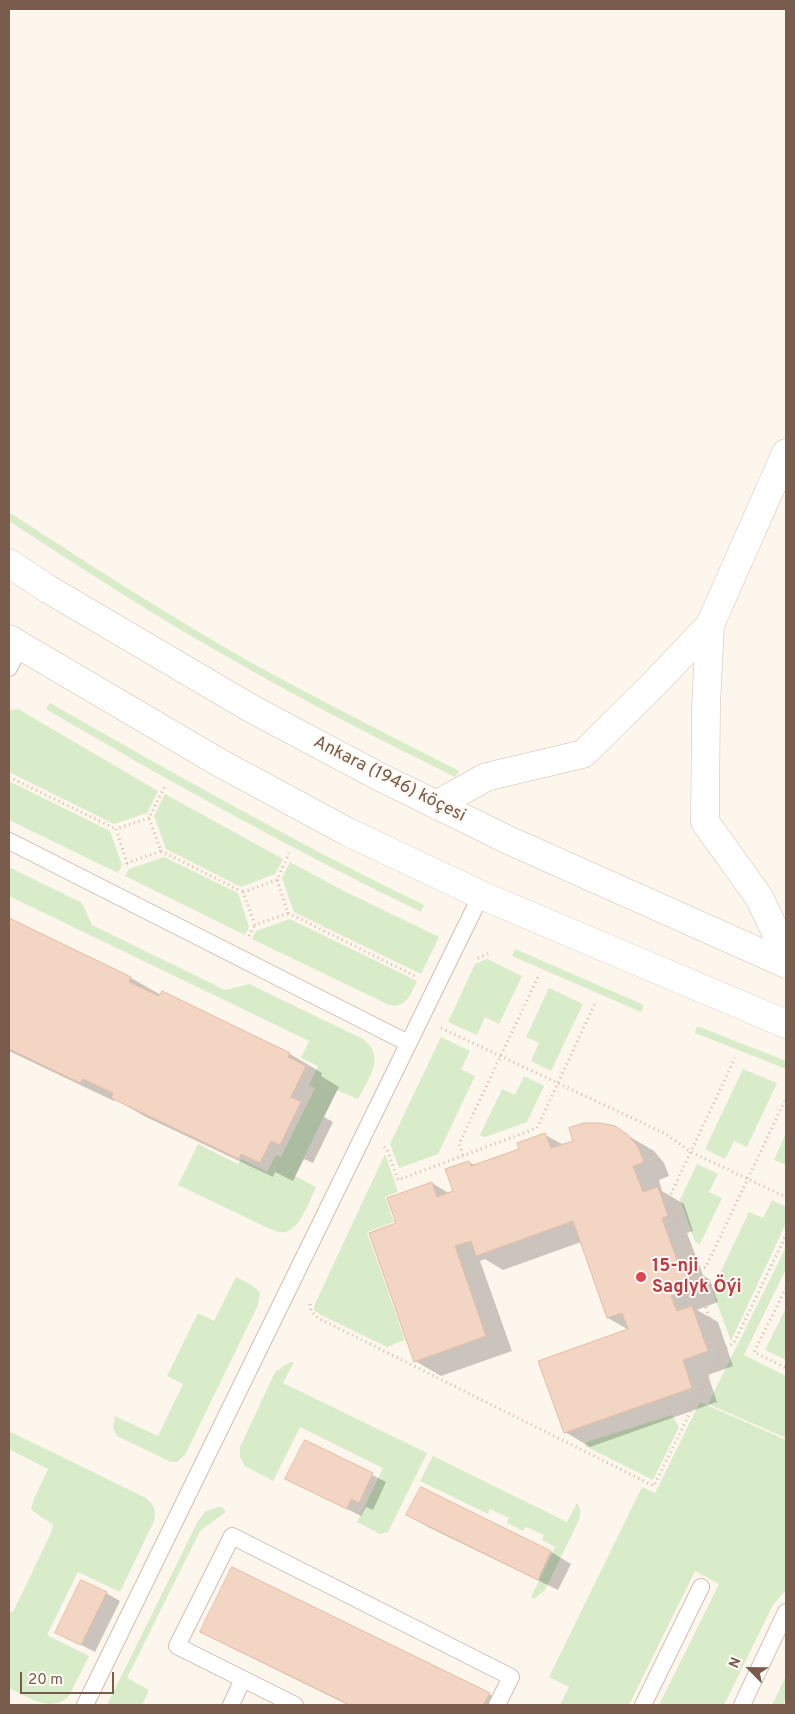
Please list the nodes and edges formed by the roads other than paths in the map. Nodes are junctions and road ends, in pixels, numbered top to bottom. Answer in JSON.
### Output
{"nodes":[{"id":1,"x":786,"y":453,"type":"edge"},
{"id":2,"x":9,"y":563,"type":"edge"},
{"id":3,"x":710,"y":624,"type":"junction"},
{"id":4,"x":12,"y":651,"type":"edge"},
{"id":5,"x":436,"y":805,"type":"junction"},
{"id":6,"x":9,"y":841,"type":"edge"},
{"id":7,"x":481,"y":895,"type":"junction"},
{"id":8,"x":786,"y":954,"type":"edge"},
{"id":9,"x":786,"y":964,"type":"edge"},
{"id":10,"x":786,"y":1024,"type":"edge"},
{"id":11,"x":408,"y":1043,"type":"junction"},
{"id":12,"x":701,"y":1587,"type":"dead end"},
{"id":13,"x":786,"y":1612,"type":"edge"},
{"id":14,"x":243,"y":1679,"type":"junction"},
{"id":15,"x":85,"y":1705,"type":"edge"},
{"id":16,"x":231,"y":1705,"type":"edge"},
{"id":17,"x":295,"y":1705,"type":"edge"},
{"id":18,"x":497,"y":1705,"type":"edge"},
{"id":19,"x":643,"y":1705,"type":"edge"},
{"id":20,"x":742,"y":1705,"type":"edge"}],
"edges":[{"from":1,"to":3,"type":"main road"},
{"from":2,"to":5,"type":"main road","name":"Ankara (1946) köçesi"},
{"from":3,"to":5,"type":"main road"},
{"from":3,"to":8,"type":"main road"},
{"from":4,"to":7,"type":"main road"},
{"from":5,"to":9,"type":"main road","name":"Ankara (1946) köçesi"},
{"from":6,"to":11,"type":"lane"},
{"from":7,"to":10,"type":"main road"},
{"from":7,"to":11,"type":"lane"},
{"from":11,"to":15,"type":"lane"},
{"from":12,"to":19,"type":"lane"},
{"from":13,"to":20,"type":"lane"},
{"from":14,"to":16,"type":"lane"},
{"from":14,"to":17,"type":"lane"},
{"from":14,"to":18,"type":"lane"}]}
